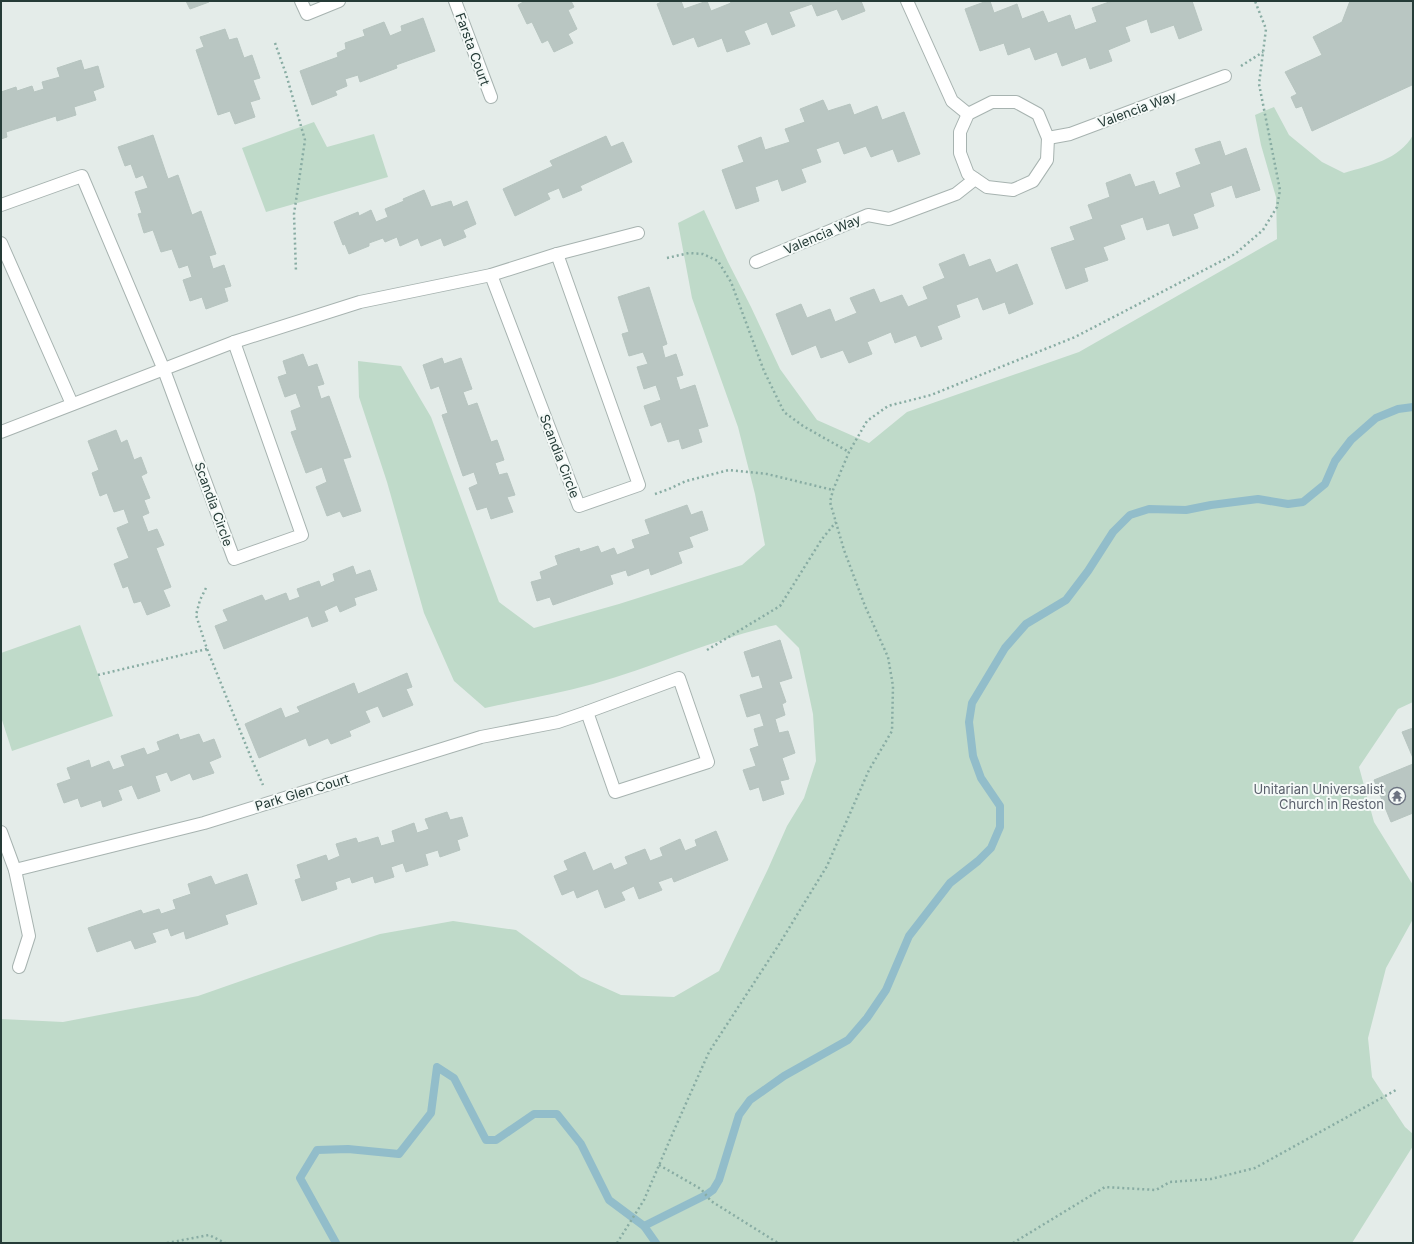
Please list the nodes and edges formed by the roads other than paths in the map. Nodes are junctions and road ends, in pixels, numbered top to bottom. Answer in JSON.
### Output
{"nodes":[{"id":1,"x":301,"y":1,"type":"edge"},
{"id":2,"x":339,"y":1,"type":"edge"},
{"id":3,"x":455,"y":1,"type":"edge"},
{"id":4,"x":907,"y":1,"type":"edge"},
{"id":5,"x":1225,"y":76,"type":"road end"},
{"id":6,"x":491,"y":97,"type":"dead end"},
{"id":7,"x":968,"y":114,"type":"junction"},
{"id":8,"x":1048,"y":138,"type":"junction"},
{"id":9,"x":975,"y":179,"type":"junction"},
{"id":10,"x":1,"y":205,"type":"edge"},
{"id":11,"x":638,"y":233,"type":"dead end"},
{"id":12,"x":1,"y":243,"type":"edge"},
{"id":13,"x":557,"y":254,"type":"junction"},
{"id":14,"x":756,"y":262,"type":"dead end"},
{"id":15,"x":491,"y":275,"type":"junction"},
{"id":16,"x":234,"y":342,"type":"junction"},
{"id":17,"x":164,"y":370,"type":"junction"},
{"id":18,"x":72,"y":404,"type":"junction"},
{"id":19,"x":1,"y":432,"type":"edge"},
{"id":20,"x":587,"y":712,"type":"junction"},
{"id":21,"x":1,"y":832,"type":"edge"},
{"id":22,"x":15,"y":870,"type":"junction"},
{"id":23,"x":19,"y":967,"type":"dead end"}],
"edges":[{"from":1,"to":2,"type":"street"},
{"from":3,"to":6,"type":"street","name":"Farsta Court"},
{"from":4,"to":7,"type":"street"},
{"from":5,"to":8,"type":"street","name":"Valencia Way"},
{"from":7,"to":8,"type":"street"},
{"from":7,"to":9,"type":"street"},
{"from":8,"to":9,"type":"street"},
{"from":9,"to":14,"type":"street","name":"Valencia Way"},
{"from":10,"to":17,"type":"street","name":"Scandia Circle"},
{"from":11,"to":13,"type":"street"},
{"from":12,"to":18,"type":"street"},
{"from":13,"to":15,"type":"street"},
{"from":13,"to":15,"type":"street","name":"Scandia Circle"},
{"from":15,"to":16,"type":"street"},
{"from":16,"to":17,"type":"street"},
{"from":16,"to":17,"type":"street","name":"Scandia Circle"},
{"from":17,"to":18,"type":"street"},
{"from":18,"to":19,"type":"street"},
{"from":20,"to":20,"type":"street","name":"Park Glen Court"},
{"from":20,"to":22,"type":"street","name":"Park Glen Court"},
{"from":21,"to":22,"type":"street"},
{"from":22,"to":23,"type":"street"}]}
